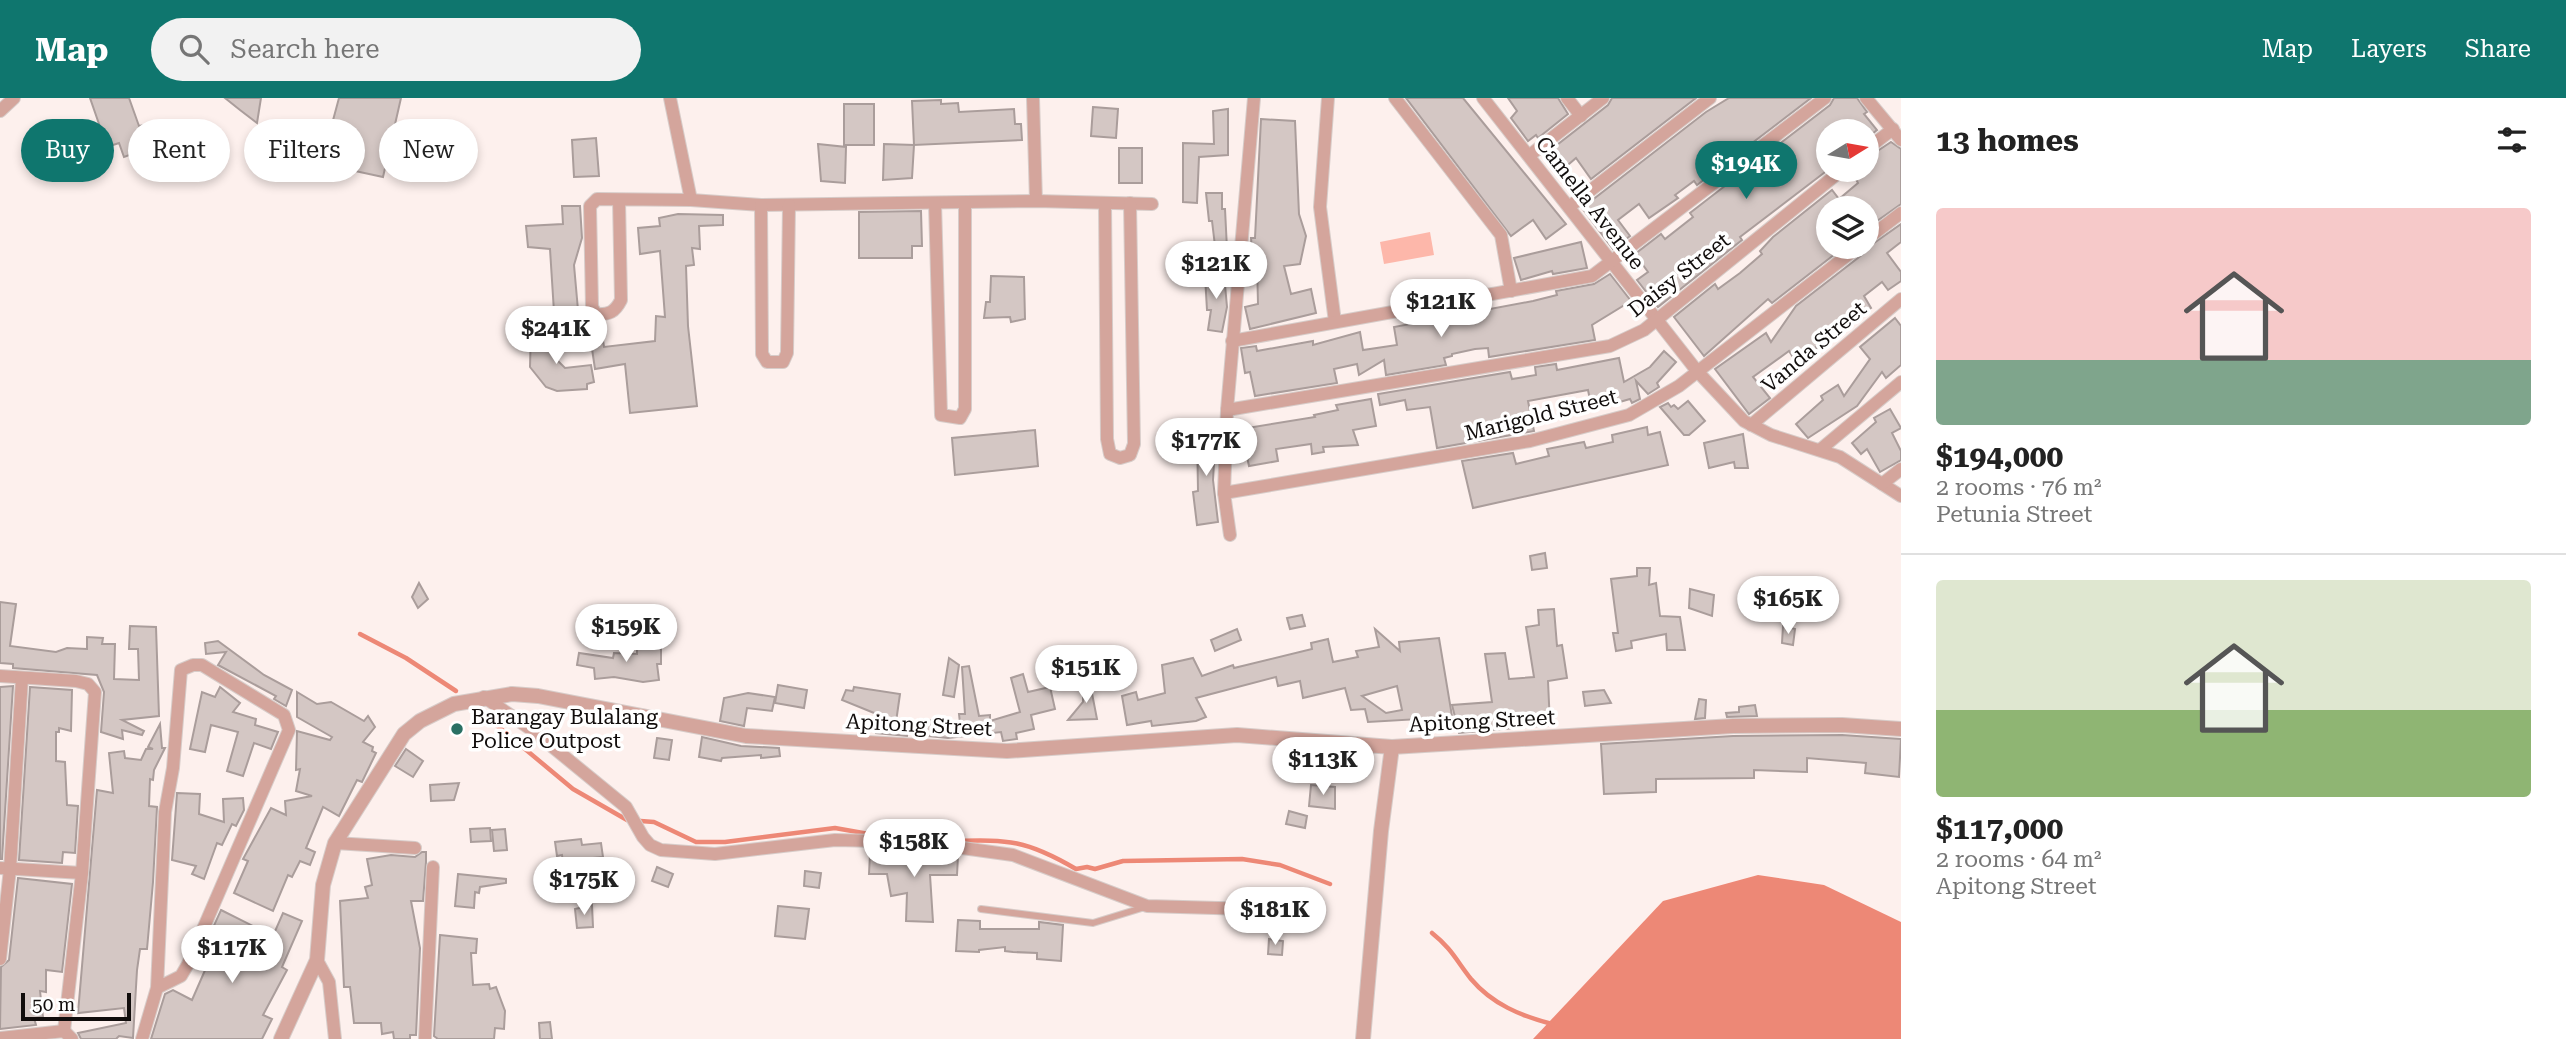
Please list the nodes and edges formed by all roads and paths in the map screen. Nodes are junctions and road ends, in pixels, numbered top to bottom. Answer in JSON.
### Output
{"nodes":[{"id":1,"x":14,"y":98,"type":"edge"},
{"id":2,"x":670,"y":98,"type":"edge"},
{"id":3,"x":1033,"y":98,"type":"edge"},
{"id":4,"x":1254,"y":98,"type":"edge"},
{"id":5,"x":1328,"y":98,"type":"edge"},
{"id":6,"x":1395,"y":98,"type":"edge"},
{"id":7,"x":1483,"y":98,"type":"edge"},
{"id":8,"x":1567,"y":98,"type":"edge"},
{"id":9,"x":1603,"y":98,"type":"edge"},
{"id":10,"x":1710,"y":98,"type":"edge"},
{"id":11,"x":1825,"y":98,"type":"edge"},
{"id":12,"x":1866,"y":98,"type":"edge"},
{"id":13,"x":0,"y":111,"type":"edge"},
{"id":14,"x":1581,"y":116,"type":"junction"},
{"id":15,"x":1897,"y":134,"type":"edge"},
{"id":16,"x":1880,"y":142,"type":"edge"},
{"id":17,"x":1530,"y":155,"type":"junction"},
{"id":18,"x":1827,"y":182,"type":"edge"},
{"id":19,"x":619,"y":200,"type":"junction"},
{"id":20,"x":691,"y":200,"type":"junction"},
{"id":21,"x":1036,"y":201,"type":"junction"},
{"id":22,"x":935,"y":203,"type":"junction"},
{"id":23,"x":965,"y":203,"type":"junction"},
{"id":24,"x":1105,"y":203,"type":"junction"},
{"id":25,"x":1130,"y":203,"type":"junction"},
{"id":26,"x":1152,"y":204,"type":"dead end"},
{"id":27,"x":761,"y":205,"type":"junction"},
{"id":28,"x":789,"y":205,"type":"junction"},
{"id":29,"x":1569,"y":207,"type":"junction"},
{"id":30,"x":1901,"y":213,"type":"edge"},
{"id":31,"x":1879,"y":230,"type":"edge"},
{"id":32,"x":1843,"y":259,"type":"edge"},
{"id":33,"x":1612,"y":263,"type":"junction"},
{"id":34,"x":1511,"y":291,"type":"junction"},
{"id":35,"x":1901,"y":299,"type":"edge"},
{"id":36,"x":1657,"y":319,"type":"junction"},
{"id":37,"x":1335,"y":322,"type":"junction"},
{"id":38,"x":1232,"y":341,"type":"junction"},
{"id":39,"x":1698,"y":372,"type":"junction"},
{"id":40,"x":1901,"y":382,"type":"edge"},
{"id":41,"x":1227,"y":410,"type":"junction"},
{"id":42,"x":1751,"y":425,"type":"junction"},
{"id":43,"x":1821,"y":449,"type":"junction"},
{"id":44,"x":1901,"y":469,"type":"edge"},
{"id":45,"x":1882,"y":484,"type":"junction"},
{"id":46,"x":1224,"y":494,"type":"junction"},
{"id":47,"x":1901,"y":496,"type":"edge"},
{"id":48,"x":1230,"y":535,"type":"dead end"},
{"id":49,"x":0,"y":676,"type":"edge"},
{"id":50,"x":22,"y":678,"type":"junction"},
{"id":51,"x":484,"y":696,"type":"junction"},
{"id":52,"x":1901,"y":729,"type":"edge"},
{"id":53,"x":1392,"y":747,"type":"junction"},
{"id":54,"x":335,"y":843,"type":"junction"},
{"id":55,"x":415,"y":848,"type":"dead end"},
{"id":56,"x":433,"y":867,"type":"dead end"},
{"id":57,"x":5,"y":869,"type":"edge"},
{"id":58,"x":82,"y":873,"type":"junction"},
{"id":59,"x":1147,"y":906,"type":"junction"},
{"id":60,"x":981,"y":909,"type":"dead end"},
{"id":61,"x":1286,"y":910,"type":"dead end"},
{"id":62,"x":0,"y":959,"type":"edge"},
{"id":63,"x":317,"y":960,"type":"junction"},
{"id":64,"x":157,"y":988,"type":"junction"},
{"id":65,"x":68,"y":1035,"type":"edge"},
{"id":66,"x":0,"y":1038,"type":"edge"},
{"id":67,"x":142,"y":1039,"type":"edge"},
{"id":68,"x":281,"y":1039,"type":"edge"},
{"id":69,"x":335,"y":1039,"type":"edge"},
{"id":70,"x":425,"y":1039,"type":"edge"},
{"id":71,"x":1363,"y":1039,"type":"edge"}],
"edges":[{"from":1,"to":13,"type":"street"},
{"from":2,"to":20,"type":"street"},
{"from":3,"to":21,"type":"street"},
{"from":4,"to":38,"type":"street"},
{"from":5,"to":37,"type":"street"},
{"from":6,"to":34,"type":"street"},
{"from":7,"to":17,"type":"street","name":"Camella Avenue"},
{"from":8,"to":14,"type":"street"},
{"from":9,"to":14,"type":"street"},
{"from":10,"to":29,"type":"street"},
{"from":11,"to":33,"type":"street"},
{"from":12,"to":15,"type":"street"},
{"from":14,"to":17,"type":"street"},
{"from":15,"to":16,"type":"street"},
{"from":17,"to":29,"type":"street","name":"Camella Avenue"},
{"from":18,"to":36,"type":"street","name":"Daisy Street"},
{"from":19,"to":19,"type":"street"},
{"from":19,"to":20,"type":"street"},
{"from":20,"to":27,"type":"street"},
{"from":21,"to":23,"type":"street"},
{"from":21,"to":24,"type":"street"},
{"from":22,"to":23,"type":"street"},
{"from":22,"to":23,"type":"street"},
{"from":22,"to":28,"type":"street"},
{"from":24,"to":25,"type":"street"},
{"from":24,"to":25,"type":"street"},
{"from":25,"to":26,"type":"street"},
{"from":27,"to":28,"type":"street"},
{"from":27,"to":28,"type":"street"},
{"from":29,"to":33,"type":"street","name":"Camella Avenue"},
{"from":30,"to":31,"type":"street"},
{"from":32,"to":39,"type":"street","name":"Marigold Street"},
{"from":33,"to":34,"type":"street"},
{"from":33,"to":36,"type":"street","name":"Camella Avenue"},
{"from":34,"to":37,"type":"street"},
{"from":35,"to":42,"type":"street","name":"Vanda Street"},
{"from":36,"to":39,"type":"street","name":"Camella Avenue"},
{"from":36,"to":41,"type":"street","name":"Daisy Street"},
{"from":37,"to":38,"type":"street"},
{"from":38,"to":41,"type":"street"},
{"from":39,"to":42,"type":"street","name":"Camella Avenue"},
{"from":39,"to":46,"type":"street","name":"Marigold Street"},
{"from":40,"to":43,"type":"street"},
{"from":41,"to":46,"type":"street"},
{"from":42,"to":43,"type":"street","name":"Camella Avenue"},
{"from":43,"to":45,"type":"street","name":"Camella Avenue"},
{"from":44,"to":45,"type":"street"},
{"from":45,"to":47,"type":"street","name":"Camella Avenue"},
{"from":46,"to":48,"type":"street"},
{"from":49,"to":50,"type":"street"},
{"from":50,"to":57,"type":"street"},
{"from":50,"to":58,"type":"street"},
{"from":51,"to":53,"type":"street","name":"Apitong Street"},
{"from":51,"to":54,"type":"street","name":"Apitong Street"},
{"from":51,"to":59,"type":"street"},
{"from":52,"to":53,"type":"street","name":"Apitong Street"},
{"from":53,"to":71,"type":"street"},
{"from":54,"to":55,"type":"street"},
{"from":54,"to":63,"type":"street","name":"Apitong Street"},
{"from":56,"to":70,"type":"street"},
{"from":57,"to":58,"type":"street"},
{"from":57,"to":62,"type":"street"},
{"from":58,"to":65,"type":"street"},
{"from":59,"to":60,"type":"lane"},
{"from":59,"to":61,"type":"street"},
{"from":63,"to":68,"type":"street","name":"Apitong Street"},
{"from":63,"to":69,"type":"street"},
{"from":64,"to":64,"type":"street"},
{"from":64,"to":67,"type":"street"},
{"from":65,"to":66,"type":"street"}]}
